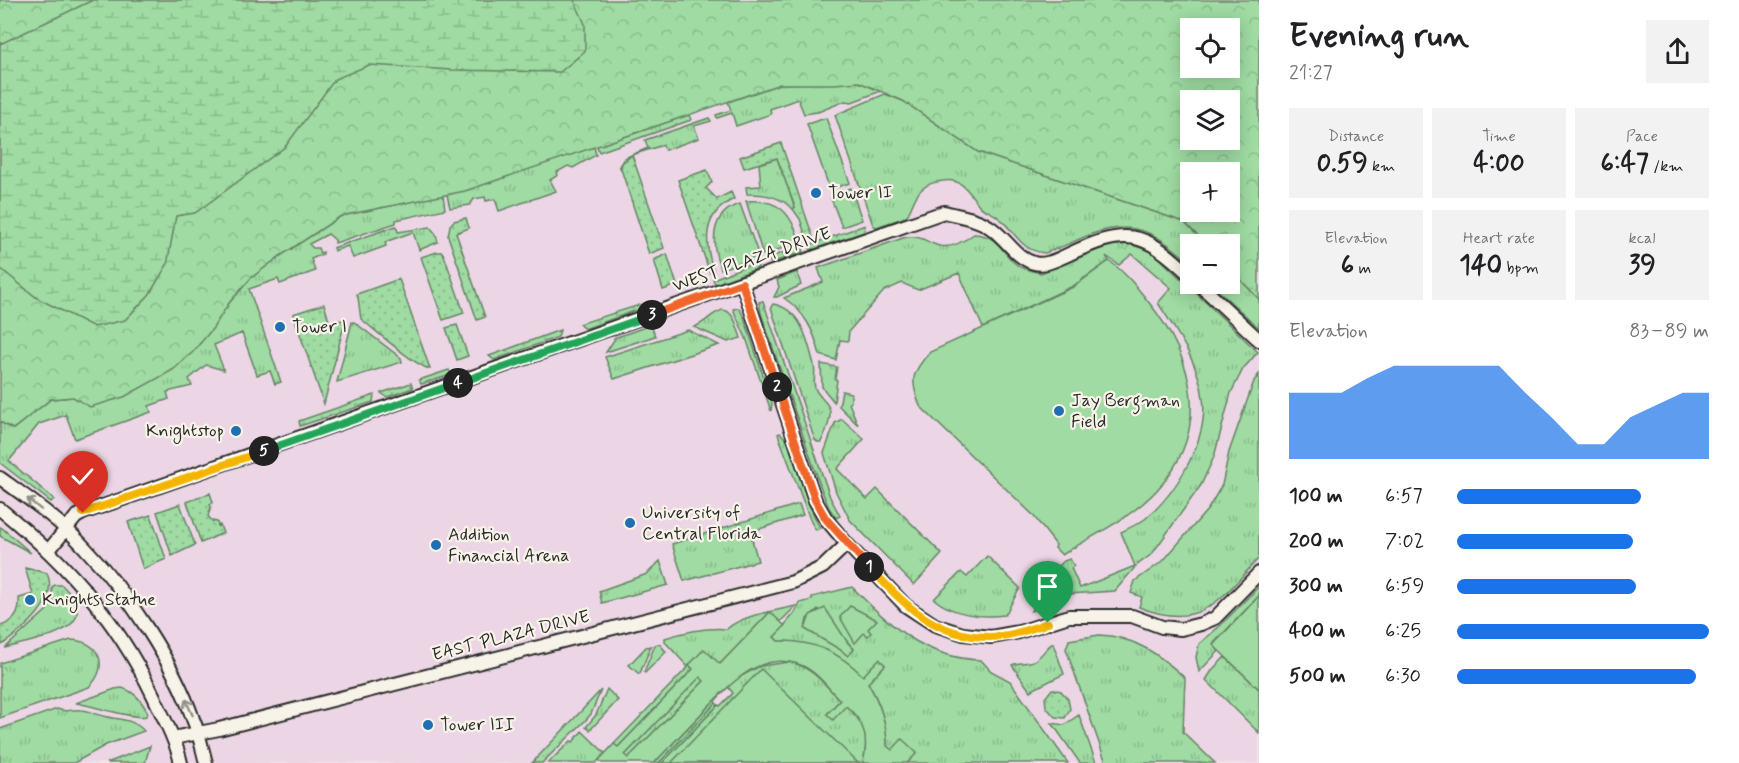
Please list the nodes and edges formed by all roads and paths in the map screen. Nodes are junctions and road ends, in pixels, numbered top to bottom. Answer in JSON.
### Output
{"nodes":[{"id":1,"x":1180,"y":266,"type":"edge"},
{"id":2,"x":742,"y":283,"type":"junction"},
{"id":3,"x":1210,"y":294,"type":"edge"},
{"id":4,"x":1259,"y":340,"type":"edge"},
{"id":5,"x":0,"y":478,"type":"edge"},
{"id":6,"x":0,"y":508,"type":"edge"},
{"id":7,"x":65,"y":530,"type":"junction"},
{"id":8,"x":847,"y":544,"type":"junction"},
{"id":9,"x":49,"y":550,"type":"junction"},
{"id":10,"x":1259,"y":573,"type":"edge"},
{"id":11,"x":198,"y":734,"type":"junction"},
{"id":12,"x":173,"y":738,"type":"junction"},
{"id":13,"x":181,"y":763,"type":"edge"},
{"id":14,"x":206,"y":763,"type":"edge"}],
"edges":[{"from":1,"to":2,"type":"street","name":"WEST PLAZA DRIVE"},
{"from":2,"to":7,"type":"street","name":"WEST PLAZA DRIVE"},
{"from":2,"to":8,"type":"street"},
{"from":3,"to":4,"type":"street"},
{"from":7,"to":5,"type":"street","one_way":true},
{"from":6,"to":9,"type":"street"},
{"from":7,"to":9,"type":"street","name":"WEST PLAZA DRIVE"},
{"from":11,"to":7,"type":"street","one_way":true},
{"from":8,"to":10,"type":"street"},
{"from":8,"to":11,"type":"street","name":"EAST PLAZA DRIVE"},
{"from":9,"to":12,"type":"street"},
{"from":11,"to":12,"type":"street","name":"EAST PLAZA DRIVE"},
{"from":11,"to":14,"type":"street"},
{"from":12,"to":13,"type":"street"}]}
